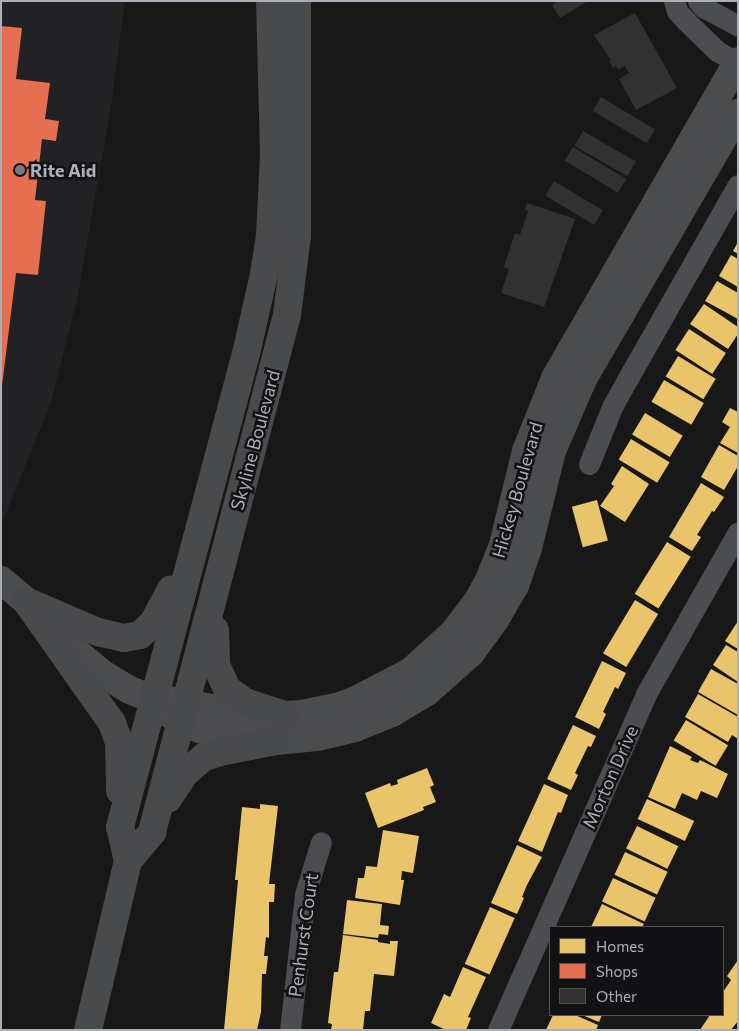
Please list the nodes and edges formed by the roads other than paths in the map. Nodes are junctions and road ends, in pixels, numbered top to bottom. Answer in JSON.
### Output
{"nodes":[{"id":1,"x":270,"y":1,"type":"edge"},
{"id":2,"x":297,"y":1,"type":"edge"},
{"id":3,"x":674,"y":1,"type":"edge"},
{"id":4,"x":698,"y":1,"type":"edge"},
{"id":5,"x":738,"y":26,"type":"edge"},
{"id":6,"x":737,"y":62,"type":"edge"},
{"id":7,"x":738,"y":113,"type":"edge"},
{"id":8,"x":738,"y":185,"type":"edge"},
{"id":9,"x":589,"y":464,"type":"dead end"},
{"id":10,"x":738,"y":532,"type":"edge"},
{"id":11,"x":197,"y":536,"type":"junction"},
{"id":12,"x":1,"y":580,"type":"edge"},
{"id":13,"x":217,"y":587,"type":"junction"},
{"id":14,"x":26,"y":601,"type":"junction"},
{"id":15,"x":154,"y":700,"type":"junction"},
{"id":16,"x":183,"y":713,"type":"junction"},
{"id":17,"x":285,"y":715,"type":"junction"},
{"id":18,"x":276,"y":741,"type":"junction"},
{"id":19,"x":120,"y":827,"type":"junction"},
{"id":20,"x":152,"y":832,"type":"junction"},
{"id":21,"x":321,"y":842,"type":"dead end"},
{"id":22,"x":128,"y":861,"type":"junction"},
{"id":23,"x":88,"y":1030,"type":"edge"},
{"id":24,"x":290,"y":1030,"type":"edge"},
{"id":25,"x":498,"y":1030,"type":"edge"}],
"edges":[{"from":1,"to":11,"type":"main road","name":"Skyline Boulevard"},
{"from":2,"to":13,"type":"main road","name":"Skyline Boulevard"},
{"from":3,"to":6,"type":"street"},
{"from":4,"to":5,"type":"street"},
{"from":6,"to":17,"type":"main road","name":"Hickey Boulevard"},
{"from":7,"to":18,"type":"main road","name":"Hickey Boulevard"},
{"from":8,"to":9,"type":"street"},
{"from":10,"to":25,"type":"street","name":"Morton Drive"},
{"from":11,"to":14,"type":"main road"},
{"from":11,"to":15,"type":"main road","name":"Skyline Boulevard"},
{"from":12,"to":14,"type":"main road","name":"Hickey Boulevard"},
{"from":13,"to":16,"type":"main road","name":"Skyline Boulevard"},
{"from":13,"to":17,"type":"main road"},
{"from":14,"to":15,"type":"main road","name":"Hickey Boulevard"},
{"from":14,"to":19,"type":"main road"},
{"from":15,"to":16,"type":"main road","name":"Hickey Boulevard"},
{"from":15,"to":19,"type":"main road","name":"Skyline Boulevard"},
{"from":16,"to":17,"type":"main road","name":"Hickey Boulevard"},
{"from":16,"to":18,"type":"main road","name":"Hickey Boulevard"},
{"from":16,"to":20,"type":"main road","name":"Skyline Boulevard"},
{"from":18,"to":20,"type":"main road"},
{"from":19,"to":22,"type":"main road","name":"Skyline Boulevard"},
{"from":20,"to":22,"type":"main road","name":"Skyline Boulevard"},
{"from":21,"to":24,"type":"street","name":"Penhurst Court"},
{"from":22,"to":23,"type":"main road","name":"Skyline Boulevard"}]}
